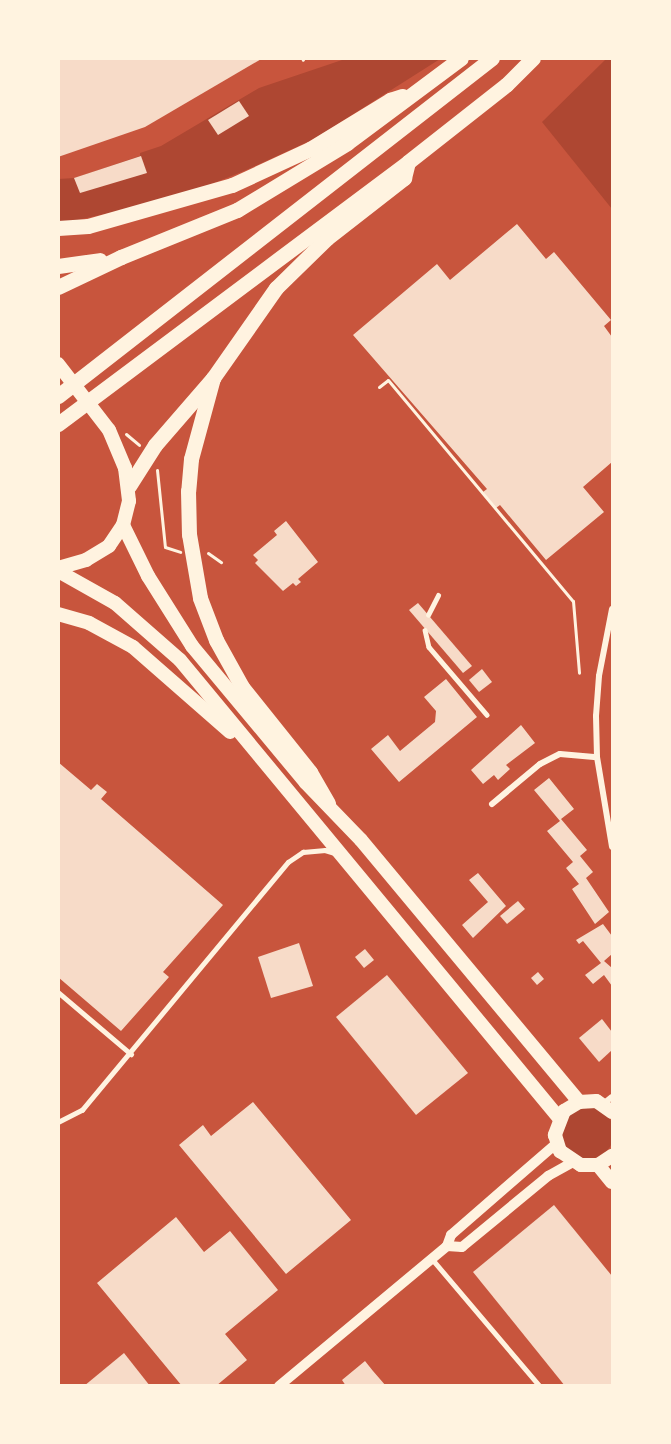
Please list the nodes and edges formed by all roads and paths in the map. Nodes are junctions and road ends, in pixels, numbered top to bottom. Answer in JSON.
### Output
{"nodes":[{"id":1,"x":461,"y":58,"type":"edge"},
{"id":2,"x":492,"y":58,"type":"edge"},
{"id":3,"x":532,"y":58,"type":"edge"},
{"id":4,"x":419,"y":91,"type":"junction"},
{"id":5,"x":408,"y":162,"type":"junction"},
{"id":6,"x":58,"y":228,"type":"edge"},
{"id":7,"x":121,"y":257,"type":"junction"},
{"id":8,"x":58,"y":266,"type":"edge"},
{"id":9,"x":58,"y":287,"type":"edge"},
{"id":10,"x":58,"y":364,"type":"edge"},
{"id":11,"x":213,"y":378,"type":"junction"},
{"id":12,"x":380,"y":387,"type":"dead end"},
{"id":13,"x":58,"y":396,"type":"edge"},
{"id":14,"x":58,"y":424,"type":"edge"},
{"id":15,"x":109,"y":430,"type":"junction"},
{"id":16,"x":147,"y":458,"type":"junction"},
{"id":17,"x":129,"y":486,"type":"junction"},
{"id":18,"x":123,"y":525,"type":"junction"},
{"id":19,"x":192,"y":551,"type":"junction"},
{"id":20,"x":221,"y":562,"type":"dead end"},
{"id":21,"x":58,"y":569,"type":"edge"},
{"id":22,"x":438,"y":594,"type":"dead end"},
{"id":23,"x":612,"y":609,"type":"edge"},
{"id":24,"x":58,"y":614,"type":"edge"},
{"id":25,"x":428,"y":615,"type":"dead end"},
{"id":26,"x":425,"y":630,"type":"dead end"},
{"id":27,"x":579,"y":674,"type":"dead end"},
{"id":28,"x":486,"y":715,"type":"dead end"},
{"id":29,"x":597,"y":757,"type":"junction"},
{"id":30,"x":269,"y":767,"type":"junction"},
{"id":31,"x":328,"y":802,"type":"junction"},
{"id":32,"x":492,"y":804,"type":"dead end"},
{"id":33,"x":612,"y":847,"type":"edge"},
{"id":34,"x":342,"y":856,"type":"junction"},
{"id":35,"x":58,"y":992,"type":"edge"},
{"id":36,"x":131,"y":1054,"type":"junction"},
{"id":37,"x":579,"y":1102,"type":"junction"},
{"id":38,"x":609,"y":1104,"type":"edge"},
{"id":39,"x":559,"y":1118,"type":"junction"},
{"id":40,"x":58,"y":1122,"type":"edge"},
{"id":41,"x":557,"y":1143,"type":"junction"},
{"id":42,"x":612,"y":1155,"type":"edge"},
{"id":43,"x":573,"y":1162,"type":"junction"},
{"id":44,"x":598,"y":1165,"type":"junction"},
{"id":45,"x":612,"y":1182,"type":"edge"},
{"id":46,"x":447,"y":1245,"type":"junction"},
{"id":47,"x":432,"y":1258,"type":"junction"},
{"id":48,"x":279,"y":1386,"type":"edge"},
{"id":49,"x":540,"y":1386,"type":"edge"}],
"edges":[{"from":1,"to":4,"type":"highway"},
{"from":2,"to":13,"type":"highway"},
{"from":3,"to":5,"type":"highway"},
{"from":4,"to":6,"type":"highway"},
{"from":4,"to":7,"type":"highway"},
{"from":5,"to":11,"type":"highway"},
{"from":5,"to":14,"type":"highway"},
{"from":7,"to":8,"type":"highway"},
{"from":7,"to":9,"type":"highway"},
{"from":10,"to":15,"type":"main road"},
{"from":11,"to":16,"type":"highway"},
{"from":11,"to":19,"type":"highway"},
{"from":12,"to":27,"type":"path"},
{"from":15,"to":16,"type":"path"},
{"from":15,"to":17,"type":"main road"},
{"from":16,"to":17,"type":"highway"},
{"from":16,"to":19,"type":"path"},
{"from":17,"to":18,"type":"main road"},
{"from":18,"to":21,"type":"main road"},
{"from":18,"to":31,"type":"main road"},
{"from":19,"to":20,"type":"path"},
{"from":19,"to":31,"type":"highway"},
{"from":21,"to":30,"type":"main road"},
{"from":22,"to":25,"type":"lane"},
{"from":23,"to":29,"type":"street"},
{"from":24,"to":30,"type":"main road"},
{"from":26,"to":28,"type":"lane"},
{"from":29,"to":32,"type":"street"},
{"from":29,"to":33,"type":"street"},
{"from":30,"to":34,"type":"main road"},
{"from":31,"to":37,"type":"main road"},
{"from":34,"to":36,"type":"lane"},
{"from":34,"to":39,"type":"main road"},
{"from":35,"to":36,"type":"lane"},
{"from":36,"to":40,"type":"lane"},
{"from":37,"to":38,"type":"main road"},
{"from":37,"to":39,"type":"main road"},
{"from":39,"to":41,"type":"main road"},
{"from":41,"to":43,"type":"main road"},
{"from":41,"to":46,"type":"street"},
{"from":42,"to":44,"type":"main road"},
{"from":43,"to":44,"type":"main road"},
{"from":43,"to":46,"type":"street"},
{"from":44,"to":45,"type":"main road"},
{"from":46,"to":47,"type":"street"},
{"from":47,"to":48,"type":"street"},
{"from":47,"to":49,"type":"lane"}]}
